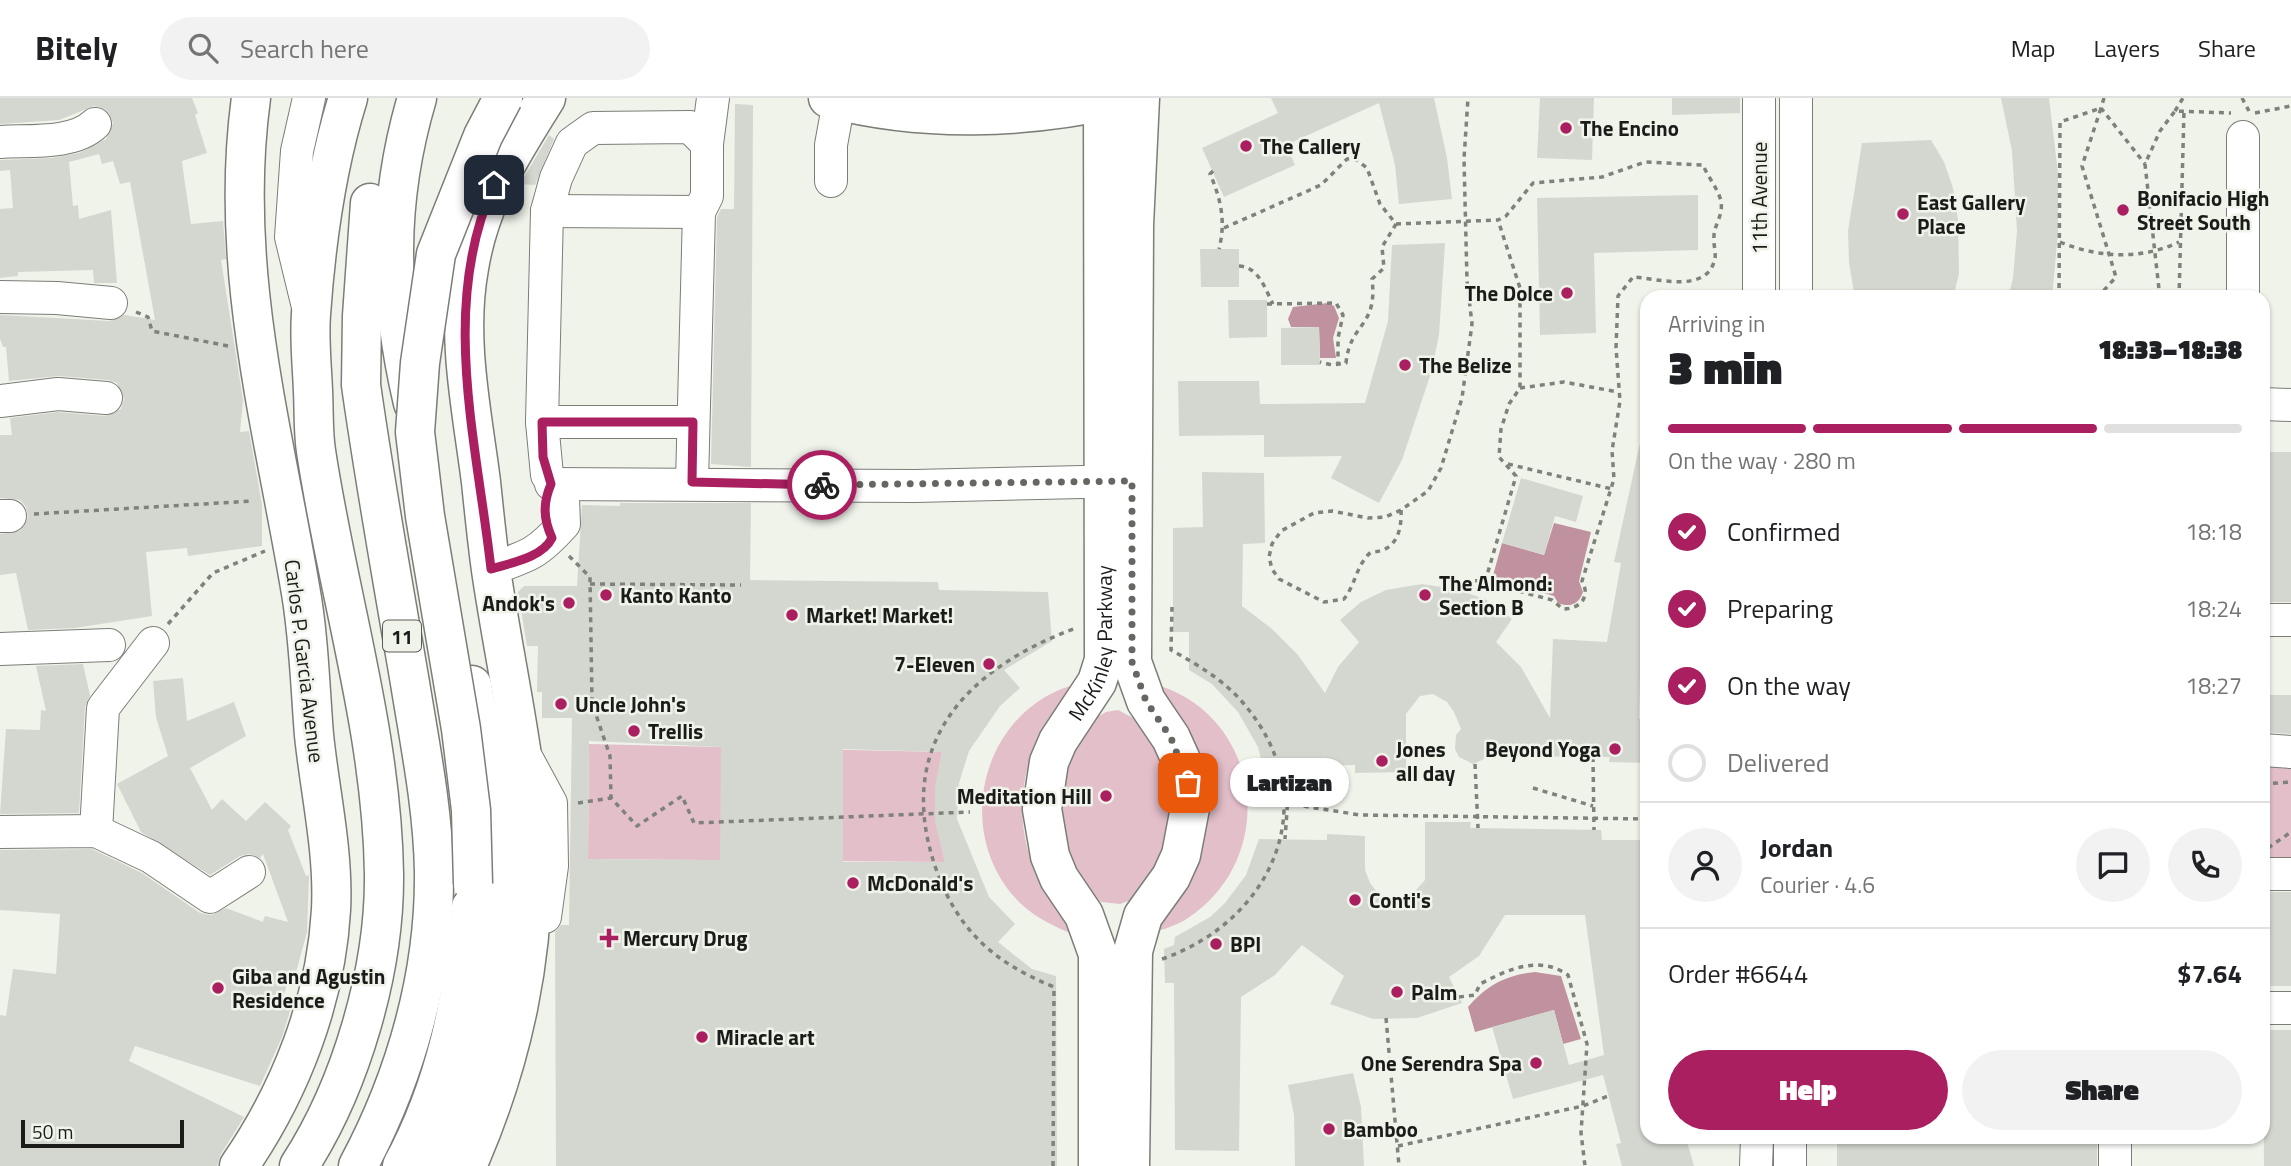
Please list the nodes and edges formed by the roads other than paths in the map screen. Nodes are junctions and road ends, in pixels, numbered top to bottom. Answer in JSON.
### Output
{"nodes":[{"id":1,"x":251,"y":98,"type":"edge"},
{"id":2,"x":309,"y":98,"type":"edge"},
{"id":3,"x":348,"y":98,"type":"edge"},
{"id":4,"x":393,"y":98,"type":"edge"},
{"id":5,"x":417,"y":98,"type":"edge"},
{"id":6,"x":503,"y":98,"type":"edge"},
{"id":7,"x":545,"y":98,"type":"edge"},
{"id":8,"x":706,"y":98,"type":"edge"},
{"id":9,"x":713,"y":98,"type":"edge"},
{"id":10,"x":1759,"y":98,"type":"edge"},
{"id":11,"x":1796,"y":98,"type":"edge"},
{"id":12,"x":1116,"y":99,"type":"edge"},
{"id":13,"x":839,"y":101,"type":"edge"},
{"id":14,"x":95,"y":124,"type":"dead end"},
{"id":15,"x":2247,"y":125,"type":"road end"},
{"id":16,"x":698,"y":135,"type":"junction"},
{"id":17,"x":0,"y":142,"type":"edge"},
{"id":18,"x":837,"y":181,"type":"dead end"},
{"id":19,"x":547,"y":211,"type":"junction"},
{"id":20,"x":699,"y":212,"type":"junction"},
{"id":21,"x":1759,"y":290,"type":"edge"},
{"id":22,"x":1796,"y":290,"type":"edge"},
{"id":23,"x":2244,"y":290,"type":"edge"},
{"id":24,"x":0,"y":297,"type":"edge"},
{"id":25,"x":111,"y":303,"type":"road end"},
{"id":26,"x":310,"y":316,"type":"junction"},
{"id":27,"x":438,"y":345,"type":"dead end"},
{"id":28,"x":106,"y":398,"type":"dead end"},
{"id":29,"x":0,"y":401,"type":"edge"},
{"id":30,"x":2270,"y":404,"type":"edge"},
{"id":31,"x":2291,"y":405,"type":"edge"},
{"id":32,"x":542,"y":422,"type":"junction"},
{"id":33,"x":693,"y":422,"type":"junction"},
{"id":34,"x":692,"y":482,"type":"junction"},
{"id":35,"x":1117,"y":482,"type":"junction"},
{"id":36,"x":551,"y":484,"type":"junction"},
{"id":37,"x":491,"y":569,"type":"junction"},
{"id":38,"x":300,"y":588,"type":"junction"},
{"id":39,"x":2270,"y":620,"type":"edge"},
{"id":40,"x":2291,"y":620,"type":"edge"},
{"id":41,"x":153,"y":643,"type":"road end"},
{"id":42,"x":109,"y":645,"type":"dead end"},
{"id":43,"x":0,"y":649,"type":"edge"},
{"id":44,"x":1158,"y":718,"type":"junction"},
{"id":45,"x":1071,"y":720,"type":"junction"},
{"id":46,"x":521,"y":747,"type":"junction"},
{"id":47,"x":2270,"y":750,"type":"edge"},
{"id":48,"x":2291,"y":752,"type":"edge"},
{"id":49,"x":96,"y":831,"type":"junction"},
{"id":50,"x":0,"y":832,"type":"edge"},
{"id":51,"x":249,"y":872,"type":"dead end"},
{"id":52,"x":2270,"y":874,"type":"edge"},
{"id":53,"x":2291,"y":874,"type":"edge"},
{"id":54,"x":1072,"y":897,"type":"junction"},
{"id":55,"x":1157,"y":897,"type":"junction"},
{"id":56,"x":368,"y":995,"type":"junction"},
{"id":57,"x":2270,"y":1008,"type":"edge"},
{"id":58,"x":2291,"y":1008,"type":"edge"},
{"id":59,"x":507,"y":1056,"type":"junction"},
{"id":60,"x":1757,"y":1144,"type":"edge"},
{"id":61,"x":1790,"y":1144,"type":"edge"},
{"id":62,"x":2115,"y":1144,"type":"edge"},
{"id":63,"x":1114,"y":1161,"type":"edge"},
{"id":64,"x":239,"y":1166,"type":"edge"},
{"id":65,"x":299,"y":1166,"type":"edge"},
{"id":66,"x":358,"y":1166,"type":"edge"},
{"id":67,"x":402,"y":1166,"type":"edge"},
{"id":68,"x":432,"y":1166,"type":"edge"},
{"id":69,"x":467,"y":1166,"type":"edge"},
{"id":70,"x":1756,"y":1166,"type":"edge"},
{"id":71,"x":1790,"y":1166,"type":"edge"},
{"id":72,"x":2115,"y":1166,"type":"edge"}],
"edges":[{"from":1,"to":38,"type":"main road","name":"Carlos P. Garcia Avenue"},
{"from":2,"to":26,"type":"street"},
{"from":3,"to":26,"type":"main road","name":"Carlos P. Garcia Avenue","number":"11"},
{"from":4,"to":66,"type":"main road","number":"11"},
{"from":5,"to":68,"type":"main road"},
{"from":6,"to":67,"type":"main road","bridge":true},
{"from":7,"to":37,"type":"main road"},
{"from":8,"to":16,"type":"street"},
{"from":9,"to":16,"type":"street"},
{"from":10,"to":21,"type":"street","name":"11th Avenue"},
{"from":11,"to":22,"type":"street","name":"11th Avenue"},
{"from":12,"to":13,"type":"main road"},
{"from":12,"to":35,"type":"main road","name":"McKinley Parkway"},
{"from":13,"to":18,"type":"street"},
{"from":14,"to":17,"type":"street"},
{"from":15,"to":23,"type":"street"},
{"from":16,"to":19,"type":"street"},
{"from":16,"to":20,"type":"street"},
{"from":19,"to":20,"type":"street"},
{"from":19,"to":32,"type":"street"},
{"from":20,"to":33,"type":"street"},
{"from":24,"to":25,"type":"street"},
{"from":26,"to":56,"type":"main road","name":"Carlos P. Garcia Avenue","number":"11"},
{"from":27,"to":37,"type":"main road"},
{"from":28,"to":29,"type":"street"},
{"from":30,"to":31,"type":"street"},
{"from":32,"to":33,"type":"street"},
{"from":32,"to":36,"type":"street"},
{"from":33,"to":34,"type":"street"},
{"from":34,"to":35,"type":"street"},
{"from":34,"to":36,"type":"street"},
{"from":35,"to":44,"type":"main road","name":"McKinley Parkway"},
{"from":35,"to":45,"type":"main road","name":"McKinley Parkway"},
{"from":36,"to":37,"type":"street"},
{"from":37,"to":46,"type":"main road"},
{"from":38,"to":56,"type":"main road"},
{"from":38,"to":64,"type":"main road","name":"Carlos P. Garcia Avenue"},
{"from":39,"to":40,"type":"street"},
{"from":41,"to":49,"type":"street"},
{"from":42,"to":43,"type":"street"},
{"from":44,"to":45,"type":"main road"},
{"from":44,"to":55,"type":"main road","name":"McKinley Parkway"},
{"from":45,"to":54,"type":"main road","name":"McKinley Parkway"},
{"from":46,"to":59,"type":"main road"},
{"from":46,"to":59,"type":"street"},
{"from":47,"to":48,"type":"street"},
{"from":49,"to":50,"type":"street"},
{"from":49,"to":51,"type":"street"},
{"from":52,"to":53,"type":"street"},
{"from":54,"to":55,"type":"main road"},
{"from":54,"to":63,"type":"main road","name":"McKinley Parkway"},
{"from":55,"to":63,"type":"main road","name":"McKinley Parkway"},
{"from":56,"to":65,"type":"main road","name":"Carlos P. Garcia Avenue","number":"11"},
{"from":57,"to":58,"type":"street"},
{"from":59,"to":69,"type":"main road"},
{"from":60,"to":70,"type":"street"},
{"from":61,"to":71,"type":"street"},
{"from":62,"to":72,"type":"street"}]}
